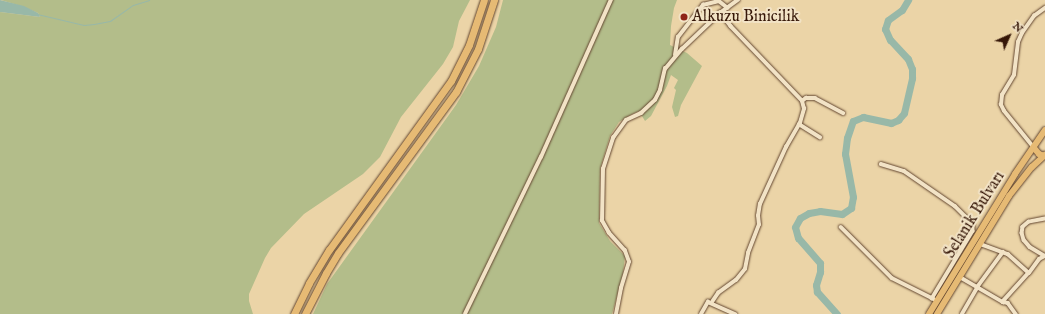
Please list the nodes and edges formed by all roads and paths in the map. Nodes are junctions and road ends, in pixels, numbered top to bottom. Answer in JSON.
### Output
{"nodes":[{"id":1,"x":484,"y":0,"type":"edge"},
{"id":2,"x":494,"y":0,"type":"edge"},
{"id":3,"x":611,"y":0,"type":"edge"},
{"id":4,"x":704,"y":0,"type":"edge"},
{"id":5,"x":738,"y":0,"type":"edge"},
{"id":6,"x":718,"y":1,"type":"edge"},
{"id":7,"x":703,"y":5,"type":"junction"},
{"id":8,"x":728,"y":8,"type":"junction"},
{"id":9,"x":1045,"y":8,"type":"edge"},
{"id":10,"x":720,"y":13,"type":"junction"},
{"id":11,"x":672,"y":60,"type":"junction"},
{"id":12,"x":802,"y":101,"type":"junction"},
{"id":13,"x":843,"y":114,"type":"dead end"},
{"id":14,"x":799,"y":124,"type":"junction"},
{"id":15,"x":1045,"y":130,"type":"edge"},
{"id":16,"x":820,"y":136,"type":"dead end"},
{"id":17,"x":1034,"y":148,"type":"junction"},
{"id":18,"x":1045,"y":156,"type":"edge"},
{"id":19,"x":881,"y":164,"type":"dead end"},
{"id":20,"x":1045,"y":219,"type":"edge"},
{"id":21,"x":841,"y":227,"type":"dead end"},
{"id":22,"x":980,"y":244,"type":"junction"},
{"id":23,"x":1003,"y":252,"type":"junction"},
{"id":24,"x":1045,"y":256,"type":"edge"},
{"id":25,"x":1029,"y":273,"type":"junction"},
{"id":26,"x":960,"y":277,"type":"junction"},
{"id":27,"x":978,"y":286,"type":"junction"},
{"id":28,"x":935,"y":299,"type":"junction"},
{"id":29,"x":712,"y":302,"type":"junction"},
{"id":30,"x":1003,"y":302,"type":"junction"},
{"id":31,"x":933,"y":308,"type":"junction"},
{"id":32,"x":938,"y":313,"type":"edge"},
{"id":33,"x":294,"y":314,"type":"edge"},
{"id":34,"x":305,"y":314,"type":"edge"},
{"id":35,"x":465,"y":314,"type":"edge"},
{"id":36,"x":616,"y":314,"type":"edge"},
{"id":37,"x":701,"y":314,"type":"edge"},
{"id":38,"x":735,"y":314,"type":"edge"},
{"id":39,"x":929,"y":314,"type":"edge"},
{"id":40,"x":962,"y":314,"type":"edge"},
{"id":41,"x":1016,"y":314,"type":"edge"}],
"edges":[{"from":1,"to":33,"type":"highway"},
{"from":2,"to":34,"type":"highway"},
{"from":3,"to":35,"type":"street"},
{"from":4,"to":7,"type":"street"},
{"from":5,"to":8,"type":"street"},
{"from":6,"to":7,"type":"street"},
{"from":6,"to":8,"type":"street"},
{"from":7,"to":11,"type":"street"},
{"from":8,"to":10,"type":"street"},
{"from":9,"to":17,"type":"street"},
{"from":10,"to":11,"type":"street"},
{"from":10,"to":12,"type":"street"},
{"from":11,"to":36,"type":"street"},
{"from":12,"to":13,"type":"street"},
{"from":12,"to":14,"type":"street"},
{"from":14,"to":16,"type":"street"},
{"from":14,"to":29,"type":"street"},
{"from":15,"to":17,"type":"main road","name":"Selanik Bulvarı"},
{"from":17,"to":18,"type":"main road"},
{"from":17,"to":28,"type":"main road","name":"Selanik Bulvarı"},
{"from":18,"to":22,"type":"main road","name":"Selanik Bulvarı"},
{"from":19,"to":28,"type":"street"},
{"from":20,"to":24,"type":"street"},
{"from":21,"to":28,"type":"street"},
{"from":22,"to":23,"type":"street"},
{"from":22,"to":26,"type":"main road","name":"Selanik Bulvarı"},
{"from":23,"to":25,"type":"street"},
{"from":23,"to":27,"type":"street"},
{"from":24,"to":25,"type":"street"},
{"from":25,"to":30,"type":"street"},
{"from":26,"to":27,"type":"street"},
{"from":26,"to":32,"type":"main road","name":"Selanik Bulvarı"},
{"from":27,"to":30,"type":"street"},
{"from":27,"to":40,"type":"street"},
{"from":28,"to":31,"type":"main road","name":"Selanik Bulvarı"},
{"from":29,"to":37,"type":"street"},
{"from":29,"to":38,"type":"street"},
{"from":30,"to":41,"type":"street"},
{"from":31,"to":32,"type":"main road"},
{"from":31,"to":39,"type":"main road","name":"Selanik Bulvarı"}]}
